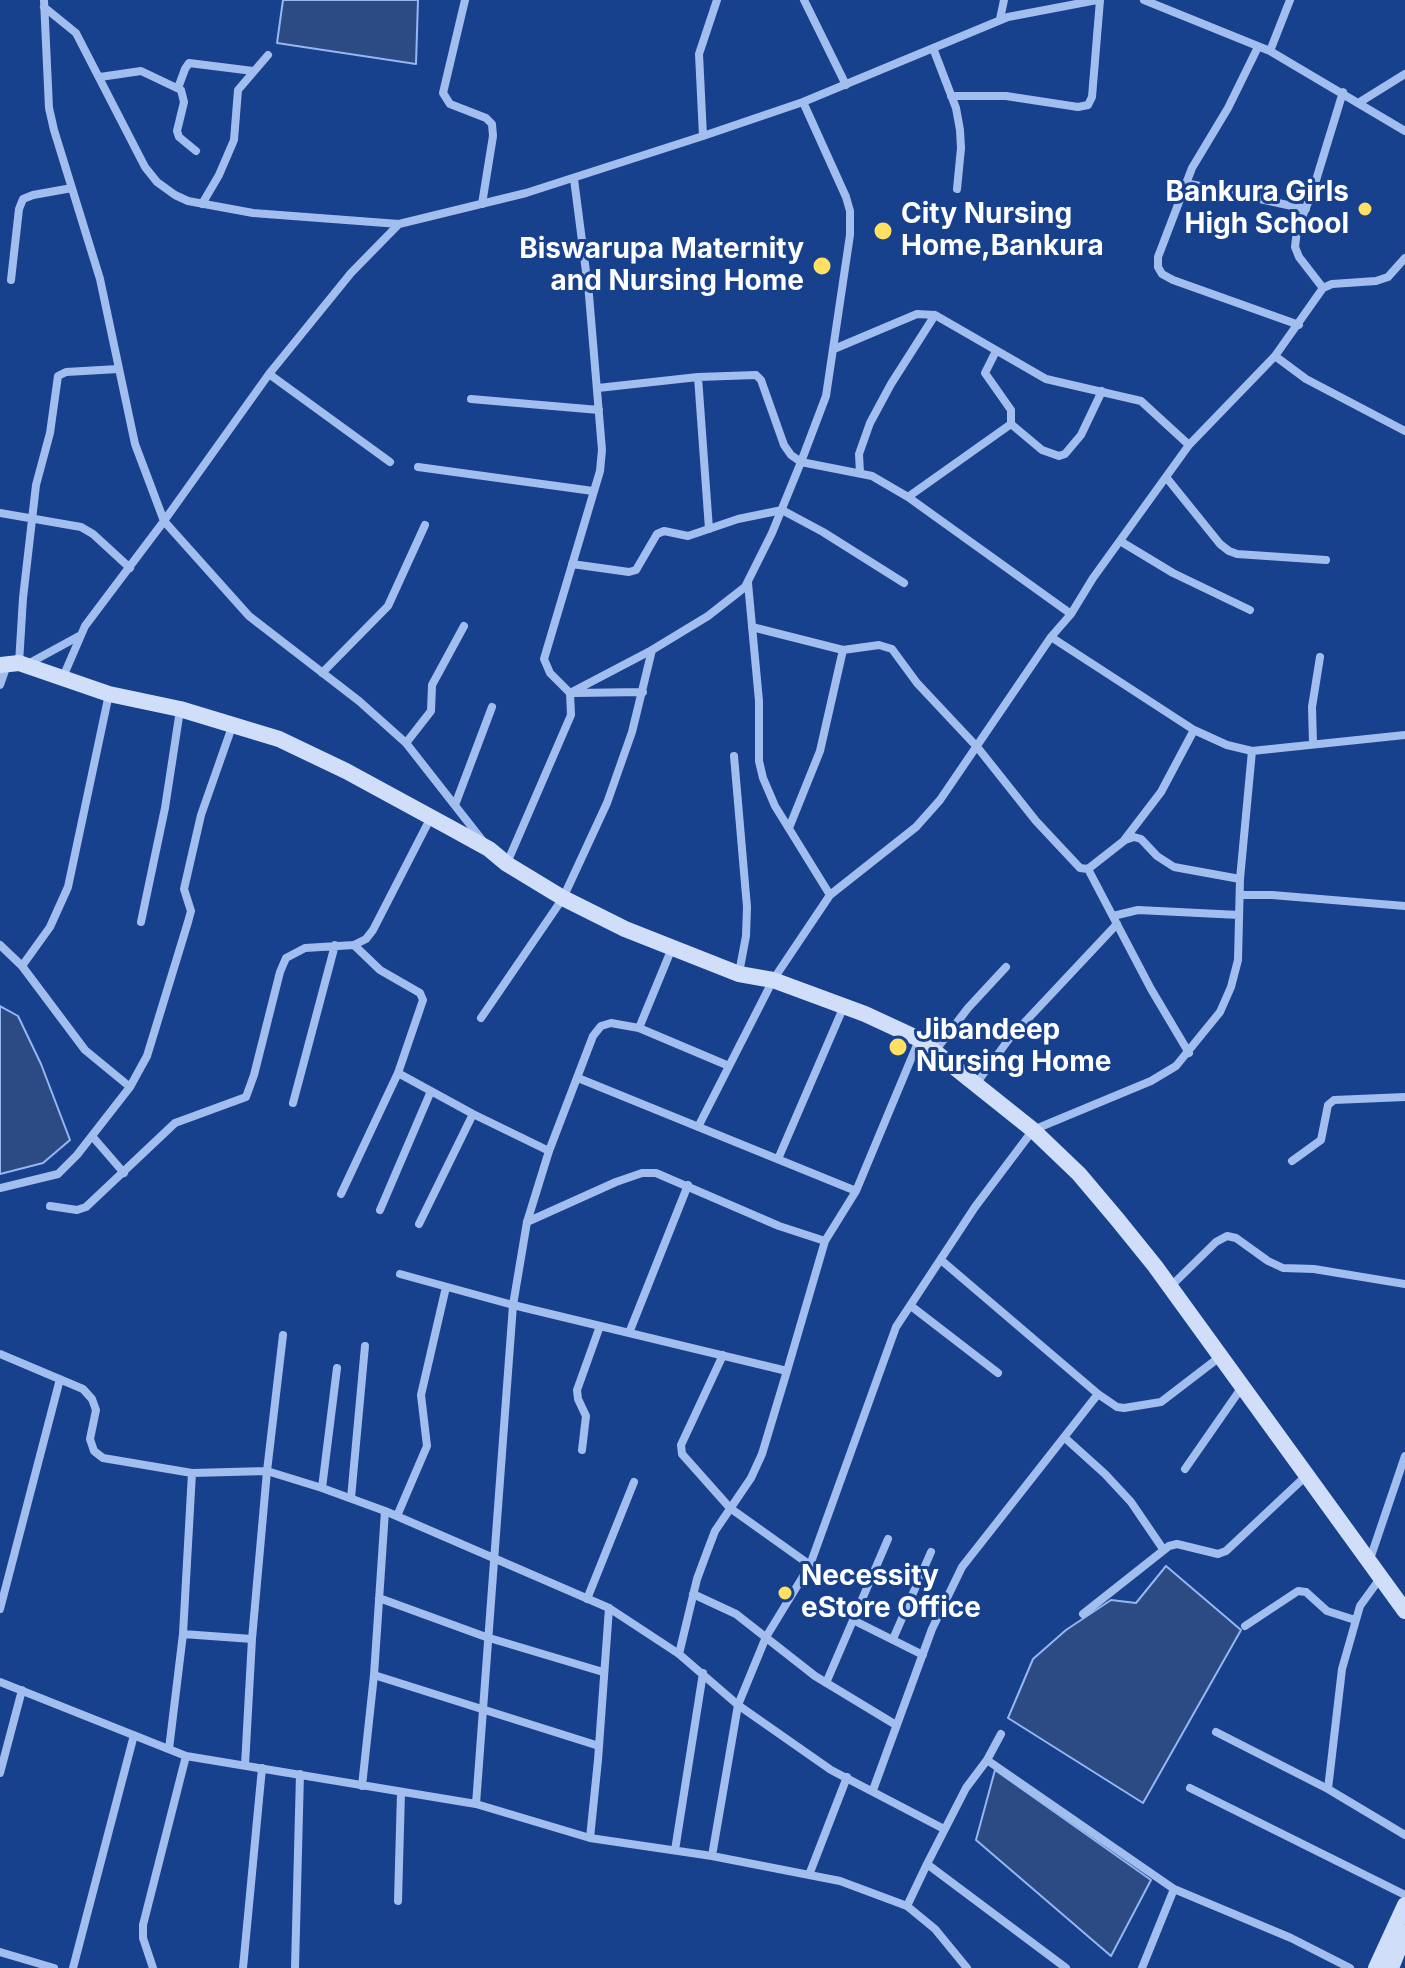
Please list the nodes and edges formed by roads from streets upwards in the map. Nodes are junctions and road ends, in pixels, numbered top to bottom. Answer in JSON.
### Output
{"nodes":[{"id":1,"x":465,"y":0,"type":"edge"},
{"id":2,"x":717,"y":0,"type":"edge"},
{"id":3,"x":804,"y":0,"type":"edge"},
{"id":4,"x":1004,"y":0,"type":"edge"},
{"id":5,"x":1099,"y":0,"type":"edge"},
{"id":6,"x":1144,"y":0,"type":"edge"},
{"id":7,"x":1290,"y":0,"type":"edge"},
{"id":8,"x":44,"y":4,"type":"edge"},
{"id":9,"x":1000,"y":19,"type":"junction"},
{"id":10,"x":1258,"y":47,"type":"junction"},
{"id":11,"x":933,"y":48,"type":"junction"},
{"id":12,"x":1270,"y":51,"type":"junction"},
{"id":13,"x":268,"y":55,"type":"dead end"},
{"id":14,"x":253,"y":71,"type":"junction"},
{"id":15,"x":1405,"y":74,"type":"edge"},
{"id":16,"x":100,"y":77,"type":"junction"},
{"id":17,"x":846,"y":85,"type":"junction"},
{"id":18,"x":178,"y":88,"type":"junction"},
{"id":19,"x":1343,"y":92,"type":"junction"},
{"id":20,"x":951,"y":96,"type":"junction"},
{"id":21,"x":803,"y":102,"type":"junction"},
{"id":22,"x":1360,"y":102,"type":"junction"},
{"id":23,"x":1405,"y":131,"type":"edge"},
{"id":24,"x":703,"y":136,"type":"junction"},
{"id":25,"x":196,"y":151,"type":"dead end"},
{"id":26,"x":574,"y":179,"type":"junction"},
{"id":27,"x":1186,"y":183,"type":"junction"},
{"id":28,"x":72,"y":188,"type":"junction"},
{"id":29,"x":957,"y":189,"type":"dead end"},
{"id":30,"x":202,"y":204,"type":"junction"},
{"id":31,"x":482,"y":204,"type":"junction"},
{"id":32,"x":1306,"y":209,"type":"junction"},
{"id":33,"x":399,"y":224,"type":"junction"},
{"id":34,"x":1405,"y":258,"type":"edge"},
{"id":35,"x":11,"y":280,"type":"dead end"},
{"id":36,"x":1323,"y":288,"type":"junction"},
{"id":37,"x":935,"y":315,"type":"junction"},
{"id":38,"x":1299,"y":325,"type":"junction"},
{"id":39,"x":834,"y":349,"type":"junction"},
{"id":40,"x":996,"y":351,"type":"junction"},
{"id":41,"x":1275,"y":356,"type":"junction"},
{"id":42,"x":118,"y":369,"type":"junction"},
{"id":43,"x":269,"y":374,"type":"junction"},
{"id":44,"x":698,"y":377,"type":"junction"},
{"id":45,"x":598,"y":388,"type":"junction"},
{"id":46,"x":1102,"y":391,"type":"junction"},
{"id":47,"x":471,"y":399,"type":"dead end"},
{"id":48,"x":599,"y":410,"type":"junction"},
{"id":49,"x":1011,"y":424,"type":"junction"},
{"id":50,"x":1405,"y":431,"type":"edge"},
{"id":51,"x":1189,"y":445,"type":"junction"},
{"id":52,"x":390,"y":462,"type":"dead end"},
{"id":53,"x":801,"y":462,"type":"junction"},
{"id":54,"x":418,"y":467,"type":"dead end"},
{"id":55,"x":860,"y":473,"type":"junction"},
{"id":56,"x":1166,"y":477,"type":"junction"},
{"id":57,"x":593,"y":491,"type":"junction"},
{"id":58,"x":908,"y":497,"type":"junction"},
{"id":59,"x":782,"y":510,"type":"junction"},
{"id":60,"x":0,"y":513,"type":"edge"},
{"id":61,"x":32,"y":518,"type":"junction"},
{"id":62,"x":164,"y":521,"type":"junction"},
{"id":63,"x":425,"y":525,"type":"dead end"},
{"id":64,"x":709,"y":529,"type":"junction"},
{"id":65,"x":1120,"y":541,"type":"junction"},
{"id":66,"x":1326,"y":560,"type":"dead end"},
{"id":67,"x":572,"y":564,"type":"junction"},
{"id":68,"x":130,"y":568,"type":"junction"},
{"id":69,"x":748,"y":582,"type":"junction"},
{"id":70,"x":904,"y":583,"type":"dead end"},
{"id":71,"x":1250,"y":610,"type":"dead end"},
{"id":72,"x":1071,"y":614,"type":"junction"},
{"id":73,"x":464,"y":626,"type":"dead end"},
{"id":74,"x":752,"y":627,"type":"junction"},
{"id":75,"x":81,"y":635,"type":"junction"},
{"id":76,"x":1051,"y":637,"type":"junction"},
{"id":77,"x":652,"y":650,"type":"junction"},
{"id":78,"x":843,"y":650,"type":"junction"},
{"id":79,"x":1320,"y":657,"type":"dead end"},
{"id":80,"x":13,"y":664,"type":"edge"},
{"id":81,"x":322,"y":673,"type":"junction"},
{"id":82,"x":63,"y":677,"type":"junction"},
{"id":83,"x":0,"y":685,"type":"edge"},
{"id":84,"x":643,"y":692,"type":"junction"},
{"id":85,"x":570,"y":693,"type":"junction"},
{"id":86,"x":109,"y":694,"type":"junction"},
{"id":87,"x":492,"y":707,"type":"dead end"},
{"id":88,"x":180,"y":709,"type":"junction"},
{"id":89,"x":233,"y":723,"type":"junction"},
{"id":90,"x":1194,"y":730,"type":"junction"},
{"id":91,"x":1405,"y":735,"type":"edge"},
{"id":92,"x":406,"y":743,"type":"junction"},
{"id":93,"x":1313,"y":744,"type":"junction"},
{"id":94,"x":978,"y":748,"type":"junction"},
{"id":95,"x":1252,"y":751,"type":"junction"},
{"id":96,"x":734,"y":756,"type":"dead end"},
{"id":97,"x":455,"y":805,"type":"junction"},
{"id":98,"x":430,"y":819,"type":"junction"},
{"id":99,"x":789,"y":828,"type":"junction"},
{"id":100,"x":1125,"y":840,"type":"junction"},
{"id":101,"x":489,"y":849,"type":"junction"},
{"id":102,"x":507,"y":864,"type":"junction"},
{"id":103,"x":1088,"y":869,"type":"junction"},
{"id":104,"x":1240,"y":879,"type":"junction"},
{"id":105,"x":830,"y":895,"type":"junction"},
{"id":106,"x":1240,"y":895,"type":"junction"},
{"id":107,"x":563,"y":898,"type":"junction"},
{"id":108,"x":1405,"y":906,"type":"edge"},
{"id":109,"x":1239,"y":915,"type":"junction"},
{"id":110,"x":1115,"y":920,"type":"junction"},
{"id":111,"x":141,"y":922,"type":"dead end"},
{"id":112,"x":0,"y":945,"type":"edge"},
{"id":113,"x":335,"y":945,"type":"junction"},
{"id":114,"x":354,"y":945,"type":"junction"},
{"id":115,"x":672,"y":948,"type":"junction"},
{"id":116,"x":22,"y":966,"type":"junction"},
{"id":117,"x":1006,"y":967,"type":"dead end"},
{"id":118,"x":739,"y":974,"type":"junction"},
{"id":119,"x":773,"y":980,"type":"junction"},
{"id":120,"x":844,"y":1006,"type":"junction"},
{"id":121,"x":481,"y":1018,"type":"dead end"},
{"id":122,"x":639,"y":1028,"type":"junction"},
{"id":123,"x":919,"y":1039,"type":"junction"},
{"id":124,"x":935,"y":1052,"type":"junction"},
{"id":125,"x":1189,"y":1053,"type":"junction"},
{"id":126,"x":729,"y":1066,"type":"junction"},
{"id":127,"x":398,"y":1073,"type":"junction"},
{"id":128,"x":578,"y":1078,"type":"junction"},
{"id":129,"x":975,"y":1084,"type":"junction"},
{"id":130,"x":130,"y":1087,"type":"junction"},
{"id":131,"x":431,"y":1091,"type":"junction"},
{"id":132,"x":1405,"y":1097,"type":"edge"},
{"id":133,"x":293,"y":1103,"type":"dead end"},
{"id":134,"x":473,"y":1114,"type":"junction"},
{"id":135,"x":698,"y":1127,"type":"junction"},
{"id":136,"x":1033,"y":1130,"type":"junction"},
{"id":137,"x":92,"y":1136,"type":"junction"},
{"id":138,"x":549,"y":1151,"type":"junction"},
{"id":139,"x":778,"y":1159,"type":"junction"},
{"id":140,"x":1292,"y":1161,"type":"dead end"},
{"id":141,"x":124,"y":1173,"type":"junction"},
{"id":142,"x":688,"y":1185,"type":"junction"},
{"id":143,"x":0,"y":1188,"type":"edge"},
{"id":144,"x":856,"y":1191,"type":"junction"},
{"id":145,"x":341,"y":1194,"type":"dead end"},
{"id":146,"x":50,"y":1206,"type":"dead end"},
{"id":147,"x":380,"y":1210,"type":"dead end"},
{"id":148,"x":527,"y":1222,"type":"junction"},
{"id":149,"x":419,"y":1224,"type":"dead end"},
{"id":150,"x":825,"y":1241,"type":"junction"},
{"id":151,"x":941,"y":1260,"type":"junction"},
{"id":152,"x":400,"y":1274,"type":"dead end"},
{"id":153,"x":1405,"y":1284,"type":"edge"},
{"id":154,"x":446,"y":1287,"type":"junction"},
{"id":155,"x":1170,"y":1287,"type":"junction"},
{"id":156,"x":513,"y":1305,"type":"junction"},
{"id":157,"x":911,"y":1306,"type":"junction"},
{"id":158,"x":600,"y":1326,"type":"junction"},
{"id":159,"x":629,"y":1333,"type":"junction"},
{"id":160,"x":283,"y":1335,"type":"dead end"},
{"id":161,"x":365,"y":1346,"type":"dead end"},
{"id":162,"x":0,"y":1354,"type":"edge"},
{"id":163,"x":723,"y":1355,"type":"junction"},
{"id":164,"x":1221,"y":1356,"type":"junction"},
{"id":165,"x":337,"y":1368,"type":"dead end"},
{"id":166,"x":787,"y":1371,"type":"junction"},
{"id":167,"x":998,"y":1373,"type":"dead end"},
{"id":168,"x":60,"y":1379,"type":"junction"},
{"id":169,"x":1243,"y":1386,"type":"junction"},
{"id":170,"x":1098,"y":1394,"type":"junction"},
{"id":171,"x":1064,"y":1437,"type":"junction"},
{"id":172,"x":582,"y":1450,"type":"dead end"},
{"id":173,"x":1405,"y":1456,"type":"edge"},
{"id":174,"x":1185,"y":1469,"type":"dead end"},
{"id":175,"x":267,"y":1471,"type":"junction"},
{"id":176,"x":192,"y":1473,"type":"junction"},
{"id":177,"x":1307,"y":1474,"type":"junction"},
{"id":178,"x":634,"y":1482,"type":"dead end"},
{"id":179,"x":322,"y":1488,"type":"junction"},
{"id":180,"x":351,"y":1498,"type":"junction"},
{"id":181,"x":730,"y":1508,"type":"junction"},
{"id":182,"x":385,"y":1511,"type":"junction"},
{"id":183,"x":397,"y":1516,"type":"junction"},
{"id":184,"x":888,"y":1539,"type":"dead end"},
{"id":185,"x":1163,"y":1549,"type":"junction"},
{"id":186,"x":931,"y":1552,"type":"dead end"},
{"id":187,"x":493,"y":1559,"type":"junction"},
{"id":188,"x":1370,"y":1560,"type":"junction"},
{"id":189,"x":810,"y":1565,"type":"junction"},
{"id":190,"x":1381,"y":1576,"type":"junction"},
{"id":191,"x":693,"y":1594,"type":"junction"},
{"id":192,"x":379,"y":1598,"type":"junction"},
{"id":193,"x":587,"y":1599,"type":"junction"},
{"id":194,"x":609,"y":1608,"type":"junction"},
{"id":195,"x":0,"y":1609,"type":"edge"},
{"id":196,"x":1405,"y":1611,"type":"edge"},
{"id":197,"x":1083,"y":1614,"type":"dead end"},
{"id":198,"x":853,"y":1620,"type":"junction"},
{"id":199,"x":1355,"y":1620,"type":"junction"},
{"id":200,"x":1245,"y":1626,"type":"dead end"},
{"id":201,"x":183,"y":1634,"type":"junction"},
{"id":202,"x":486,"y":1637,"type":"junction"},
{"id":203,"x":766,"y":1637,"type":"junction"},
{"id":204,"x":252,"y":1639,"type":"junction"},
{"id":205,"x":893,"y":1639,"type":"junction"},
{"id":206,"x":679,"y":1654,"type":"junction"},
{"id":207,"x":923,"y":1655,"type":"junction"},
{"id":208,"x":603,"y":1672,"type":"junction"},
{"id":209,"x":703,"y":1673,"type":"junction"},
{"id":210,"x":374,"y":1675,"type":"junction"},
{"id":211,"x":0,"y":1682,"type":"edge"},
{"id":212,"x":826,"y":1683,"type":"junction"},
{"id":213,"x":22,"y":1690,"type":"junction"},
{"id":214,"x":738,"y":1705,"type":"junction"},
{"id":215,"x":484,"y":1709,"type":"junction"},
{"id":216,"x":896,"y":1725,"type":"junction"},
{"id":217,"x":1216,"y":1732,"type":"dead end"},
{"id":218,"x":1001,"y":1734,"type":"dead end"},
{"id":219,"x":134,"y":1735,"type":"junction"},
{"id":220,"x":599,"y":1746,"type":"junction"},
{"id":221,"x":169,"y":1749,"type":"junction"},
{"id":222,"x":186,"y":1756,"type":"junction"},
{"id":223,"x":987,"y":1760,"type":"junction"},
{"id":224,"x":245,"y":1765,"type":"junction"},
{"id":225,"x":262,"y":1768,"type":"junction"},
{"id":226,"x":0,"y":1773,"type":"edge"},
{"id":227,"x":300,"y":1774,"type":"junction"},
{"id":228,"x":847,"y":1777,"type":"junction"},
{"id":229,"x":362,"y":1786,"type":"junction"},
{"id":230,"x":1190,"y":1788,"type":"dead end"},
{"id":231,"x":1328,"y":1789,"type":"junction"},
{"id":232,"x":873,"y":1790,"type":"junction"},
{"id":233,"x":401,"y":1792,"type":"junction"},
{"id":234,"x":476,"y":1804,"type":"junction"},
{"id":235,"x":944,"y":1829,"type":"junction"},
{"id":236,"x":1405,"y":1835,"type":"edge"},
{"id":237,"x":590,"y":1838,"type":"junction"},
{"id":238,"x":675,"y":1850,"type":"junction"},
{"id":239,"x":712,"y":1856,"type":"junction"},
{"id":240,"x":927,"y":1864,"type":"junction"},
{"id":241,"x":809,"y":1875,"type":"junction"},
{"id":242,"x":1174,"y":1889,"type":"junction"},
{"id":243,"x":1405,"y":1895,"type":"edge"},
{"id":244,"x":398,"y":1901,"type":"dead end"},
{"id":245,"x":1405,"y":1905,"type":"edge"},
{"id":246,"x":907,"y":1906,"type":"junction"},
{"id":247,"x":1405,"y":1933,"type":"edge"},
{"id":248,"x":0,"y":1952,"type":"edge"},
{"id":249,"x":54,"y":1968,"type":"edge"},
{"id":250,"x":73,"y":1968,"type":"edge"},
{"id":251,"x":153,"y":1968,"type":"edge"},
{"id":252,"x":243,"y":1968,"type":"edge"},
{"id":253,"x":295,"y":1968,"type":"edge"},
{"id":254,"x":967,"y":1968,"type":"edge"},
{"id":255,"x":1066,"y":1968,"type":"edge"},
{"id":256,"x":1142,"y":1968,"type":"edge"},
{"id":257,"x":1350,"y":1968,"type":"edge"},
{"id":258,"x":1376,"y":1968,"type":"edge"},
{"id":259,"x":1391,"y":1968,"type":"edge"}],
"edges":[{"from":1,"to":31,"type":"street"},
{"from":2,"to":24,"type":"street"},
{"from":3,"to":17,"type":"street"},
{"from":4,"to":9,"type":"street"},
{"from":5,"to":9,"type":"street"},
{"from":5,"to":20,"type":"street"},
{"from":6,"to":10,"type":"street"},
{"from":7,"to":12,"type":"street"},
{"from":8,"to":16,"type":"street"},
{"from":8,"to":28,"type":"street"},
{"from":9,"to":11,"type":"street"},
{"from":10,"to":12,"type":"street"},
{"from":10,"to":27,"type":"street"},
{"from":11,"to":17,"type":"street"},
{"from":11,"to":20,"type":"street"},
{"from":12,"to":19,"type":"street"},
{"from":13,"to":14,"type":"street"},
{"from":14,"to":18,"type":"street"},
{"from":14,"to":30,"type":"street"},
{"from":15,"to":22,"type":"street"},
{"from":16,"to":18,"type":"street"},
{"from":16,"to":30,"type":"street"},
{"from":17,"to":21,"type":"street"},
{"from":18,"to":25,"type":"street"},
{"from":19,"to":22,"type":"street"},
{"from":19,"to":32,"type":"street"},
{"from":20,"to":29,"type":"street"},
{"from":21,"to":24,"type":"street"},
{"from":21,"to":39,"type":"street"},
{"from":22,"to":23,"type":"street"},
{"from":24,"to":26,"type":"street"},
{"from":26,"to":31,"type":"street"},
{"from":26,"to":45,"type":"street"},
{"from":27,"to":32,"type":"street"},
{"from":27,"to":38,"type":"street"},
{"from":28,"to":35,"type":"street"},
{"from":28,"to":42,"type":"street"},
{"from":30,"to":33,"type":"street"},
{"from":31,"to":33,"type":"street"},
{"from":32,"to":36,"type":"street"},
{"from":33,"to":43,"type":"street"},
{"from":34,"to":36,"type":"street"},
{"from":36,"to":38,"type":"street"},
{"from":37,"to":39,"type":"street"},
{"from":37,"to":40,"type":"street"},
{"from":37,"to":55,"type":"street"},
{"from":38,"to":41,"type":"street"},
{"from":39,"to":53,"type":"street"},
{"from":40,"to":46,"type":"street"},
{"from":40,"to":49,"type":"street"},
{"from":41,"to":50,"type":"street"},
{"from":41,"to":51,"type":"street"},
{"from":42,"to":61,"type":"street"},
{"from":42,"to":62,"type":"street"},
{"from":43,"to":52,"type":"street"},
{"from":43,"to":62,"type":"street"},
{"from":44,"to":45,"type":"street"},
{"from":44,"to":53,"type":"street"},
{"from":44,"to":64,"type":"street"},
{"from":45,"to":48,"type":"street"},
{"from":46,"to":49,"type":"street"},
{"from":46,"to":51,"type":"street"},
{"from":47,"to":48,"type":"street"},
{"from":48,"to":57,"type":"street"},
{"from":49,"to":58,"type":"street"},
{"from":51,"to":56,"type":"street"},
{"from":53,"to":55,"type":"street"},
{"from":53,"to":59,"type":"street"},
{"from":54,"to":57,"type":"street"},
{"from":55,"to":58,"type":"street"},
{"from":56,"to":65,"type":"street"},
{"from":56,"to":66,"type":"street"},
{"from":57,"to":67,"type":"street"},
{"from":58,"to":72,"type":"street"},
{"from":59,"to":64,"type":"street"},
{"from":59,"to":69,"type":"street"},
{"from":59,"to":70,"type":"street"},
{"from":60,"to":61,"type":"street"},
{"from":61,"to":68,"type":"street"},
{"from":61,"to":80,"type":"street"},
{"from":62,"to":68,"type":"street"},
{"from":62,"to":81,"type":"street"},
{"from":63,"to":81,"type":"street"},
{"from":64,"to":67,"type":"street"},
{"from":65,"to":71,"type":"street"},
{"from":65,"to":72,"type":"street"},
{"from":67,"to":85,"type":"street"},
{"from":68,"to":75,"type":"street"},
{"from":69,"to":74,"type":"street"},
{"from":69,"to":77,"type":"street"},
{"from":72,"to":76,"type":"street"},
{"from":73,"to":92,"type":"street"},
{"from":74,"to":78,"type":"street"},
{"from":74,"to":99,"type":"street"},
{"from":75,"to":80,"type":"street"},
{"from":75,"to":82,"type":"street"},
{"from":76,"to":90,"type":"street"},
{"from":76,"to":94,"type":"street"},
{"from":77,"to":84,"type":"street"},
{"from":77,"to":85,"type":"street"},
{"from":78,"to":94,"type":"street"},
{"from":78,"to":99,"type":"street"},
{"from":79,"to":93,"type":"street"},
{"from":80,"to":82,"type":"street"},
{"from":80,"to":83,"type":"street"},
{"from":81,"to":92,"type":"street"},
{"from":82,"to":86,"type":"street"},
{"from":84,"to":85,"type":"street"},
{"from":84,"to":107,"type":"street"},
{"from":85,"to":102,"type":"street"},
{"from":86,"to":88,"type":"street"},
{"from":86,"to":116,"type":"street"},
{"from":87,"to":97,"type":"street"},
{"from":88,"to":89,"type":"street"},
{"from":88,"to":111,"type":"street"},
{"from":89,"to":98,"type":"street"},
{"from":89,"to":130,"type":"street"},
{"from":90,"to":95,"type":"street"},
{"from":90,"to":100,"type":"street"},
{"from":91,"to":93,"type":"street"},
{"from":92,"to":97,"type":"street"},
{"from":93,"to":95,"type":"street"},
{"from":94,"to":103,"type":"street"},
{"from":94,"to":105,"type":"street"},
{"from":95,"to":104,"type":"street"},
{"from":96,"to":118,"type":"street"},
{"from":97,"to":101,"type":"street"},
{"from":98,"to":101,"type":"street"},
{"from":98,"to":114,"type":"street"},
{"from":99,"to":105,"type":"street"},
{"from":100,"to":103,"type":"street"},
{"from":100,"to":104,"type":"street"},
{"from":101,"to":102,"type":"street"},
{"from":102,"to":107,"type":"street"},
{"from":103,"to":110,"type":"street"},
{"from":104,"to":106,"type":"street"},
{"from":105,"to":119,"type":"street"},
{"from":106,"to":108,"type":"street"},
{"from":106,"to":109,"type":"street"},
{"from":107,"to":115,"type":"street"},
{"from":107,"to":121,"type":"street"},
{"from":109,"to":110,"type":"street"},
{"from":109,"to":125,"type":"street"},
{"from":110,"to":125,"type":"street"},
{"from":110,"to":129,"type":"street"},
{"from":112,"to":116,"type":"street"},
{"from":113,"to":114,"type":"street"},
{"from":113,"to":133,"type":"street"},
{"from":113,"to":141,"type":"street"},
{"from":114,"to":127,"type":"street"},
{"from":115,"to":118,"type":"street"},
{"from":115,"to":122,"type":"street"},
{"from":116,"to":130,"type":"street"},
{"from":117,"to":124,"type":"street"},
{"from":118,"to":119,"type":"street"},
{"from":119,"to":120,"type":"street"},
{"from":119,"to":126,"type":"street"},
{"from":120,"to":123,"type":"street"},
{"from":120,"to":139,"type":"street"},
{"from":122,"to":126,"type":"street"},
{"from":122,"to":128,"type":"street"},
{"from":123,"to":124,"type":"street"},
{"from":123,"to":144,"type":"street"},
{"from":124,"to":129,"type":"street"},
{"from":125,"to":136,"type":"street"},
{"from":126,"to":135,"type":"street"},
{"from":127,"to":131,"type":"street"},
{"from":127,"to":145,"type":"street"},
{"from":128,"to":135,"type":"street"},
{"from":128,"to":138,"type":"street"},
{"from":129,"to":136,"type":"street"},
{"from":130,"to":137,"type":"street"},
{"from":131,"to":134,"type":"street"},
{"from":131,"to":147,"type":"street"},
{"from":132,"to":140,"type":"street"},
{"from":134,"to":138,"type":"street"},
{"from":134,"to":149,"type":"street"},
{"from":135,"to":139,"type":"street"},
{"from":136,"to":151,"type":"street"},
{"from":136,"to":155,"type":"street"},
{"from":137,"to":141,"type":"street"},
{"from":137,"to":143,"type":"street"},
{"from":138,"to":148,"type":"street"},
{"from":139,"to":144,"type":"street"},
{"from":141,"to":146,"type":"street"},
{"from":142,"to":148,"type":"street"},
{"from":142,"to":150,"type":"street"},
{"from":142,"to":159,"type":"street"},
{"from":144,"to":150,"type":"street"},
{"from":148,"to":156,"type":"street"},
{"from":150,"to":166,"type":"street"},
{"from":151,"to":157,"type":"street"},
{"from":151,"to":170,"type":"street"},
{"from":152,"to":154,"type":"street"},
{"from":153,"to":155,"type":"street"},
{"from":154,"to":156,"type":"street"},
{"from":154,"to":183,"type":"street"},
{"from":155,"to":164,"type":"street"},
{"from":156,"to":158,"type":"street"},
{"from":156,"to":187,"type":"street"},
{"from":157,"to":167,"type":"street"},
{"from":157,"to":189,"type":"street"},
{"from":158,"to":159,"type":"street"},
{"from":158,"to":172,"type":"street"},
{"from":159,"to":163,"type":"street"},
{"from":160,"to":175,"type":"street"},
{"from":161,"to":180,"type":"street"},
{"from":162,"to":168,"type":"street"},
{"from":163,"to":166,"type":"street"},
{"from":163,"to":181,"type":"street"},
{"from":164,"to":169,"type":"street"},
{"from":164,"to":170,"type":"street"},
{"from":165,"to":179,"type":"street"},
{"from":166,"to":181,"type":"street"},
{"from":168,"to":176,"type":"street"},
{"from":168,"to":195,"type":"street"},
{"from":169,"to":174,"type":"street"},
{"from":169,"to":177,"type":"street"},
{"from":170,"to":171,"type":"street"},
{"from":171,"to":185,"type":"street"},
{"from":171,"to":207,"type":"street"},
{"from":173,"to":188,"type":"street"},
{"from":175,"to":176,"type":"street"},
{"from":175,"to":179,"type":"street"},
{"from":175,"to":204,"type":"street"},
{"from":176,"to":201,"type":"street"},
{"from":177,"to":185,"type":"street"},
{"from":177,"to":188,"type":"street"},
{"from":178,"to":193,"type":"street"},
{"from":179,"to":180,"type":"street"},
{"from":180,"to":182,"type":"street"},
{"from":181,"to":189,"type":"street"},
{"from":181,"to":191,"type":"street"},
{"from":182,"to":183,"type":"street"},
{"from":182,"to":192,"type":"street"},
{"from":183,"to":187,"type":"street"},
{"from":184,"to":198,"type":"street"},
{"from":185,"to":197,"type":"street"},
{"from":186,"to":205,"type":"street"},
{"from":187,"to":193,"type":"street"},
{"from":187,"to":202,"type":"street"},
{"from":188,"to":190,"type":"street"},
{"from":189,"to":203,"type":"street"},
{"from":190,"to":196,"type":"street"},
{"from":190,"to":199,"type":"street"},
{"from":191,"to":203,"type":"street"},
{"from":191,"to":206,"type":"street"},
{"from":192,"to":202,"type":"street"},
{"from":192,"to":210,"type":"street"},
{"from":193,"to":194,"type":"street"},
{"from":194,"to":206,"type":"street"},
{"from":194,"to":208,"type":"street"},
{"from":198,"to":205,"type":"street"},
{"from":198,"to":212,"type":"street"},
{"from":199,"to":200,"type":"street"},
{"from":199,"to":231,"type":"street"},
{"from":201,"to":204,"type":"street"},
{"from":201,"to":221,"type":"street"},
{"from":202,"to":208,"type":"street"},
{"from":202,"to":215,"type":"street"},
{"from":203,"to":212,"type":"street"},
{"from":203,"to":214,"type":"street"},
{"from":204,"to":224,"type":"street"},
{"from":205,"to":207,"type":"street"},
{"from":206,"to":209,"type":"street"},
{"from":207,"to":216,"type":"street"},
{"from":208,"to":220,"type":"street"},
{"from":209,"to":214,"type":"street"},
{"from":209,"to":238,"type":"street"},
{"from":210,"to":215,"type":"street"},
{"from":210,"to":229,"type":"street"},
{"from":211,"to":213,"type":"street"},
{"from":212,"to":216,"type":"street"},
{"from":213,"to":219,"type":"street"},
{"from":213,"to":226,"type":"street"},
{"from":214,"to":228,"type":"street"},
{"from":214,"to":239,"type":"street"},
{"from":215,"to":220,"type":"street"},
{"from":215,"to":234,"type":"street"},
{"from":216,"to":232,"type":"street"},
{"from":217,"to":231,"type":"street"},
{"from":218,"to":223,"type":"street"},
{"from":219,"to":221,"type":"street"},
{"from":219,"to":250,"type":"street"},
{"from":220,"to":237,"type":"street"},
{"from":221,"to":222,"type":"street"},
{"from":222,"to":224,"type":"street"},
{"from":222,"to":251,"type":"street"},
{"from":223,"to":235,"type":"street"},
{"from":223,"to":242,"type":"street"},
{"from":224,"to":225,"type":"street"},
{"from":225,"to":227,"type":"street"},
{"from":225,"to":252,"type":"street"},
{"from":227,"to":229,"type":"street"},
{"from":227,"to":253,"type":"street"},
{"from":228,"to":232,"type":"street"},
{"from":228,"to":241,"type":"street"},
{"from":229,"to":233,"type":"street"},
{"from":230,"to":243,"type":"street"},
{"from":231,"to":236,"type":"street"},
{"from":232,"to":235,"type":"street"},
{"from":233,"to":234,"type":"street"},
{"from":233,"to":244,"type":"street"},
{"from":234,"to":237,"type":"street"},
{"from":235,"to":240,"type":"street"},
{"from":237,"to":238,"type":"street"},
{"from":238,"to":239,"type":"street"},
{"from":239,"to":241,"type":"street"},
{"from":240,"to":246,"type":"street"},
{"from":240,"to":255,"type":"street"},
{"from":241,"to":246,"type":"street"},
{"from":242,"to":256,"type":"street"},
{"from":242,"to":257,"type":"street"},
{"from":245,"to":258,"type":"street"},
{"from":246,"to":254,"type":"street"},
{"from":247,"to":259,"type":"street"},
{"from":248,"to":249,"type":"street"}]}
